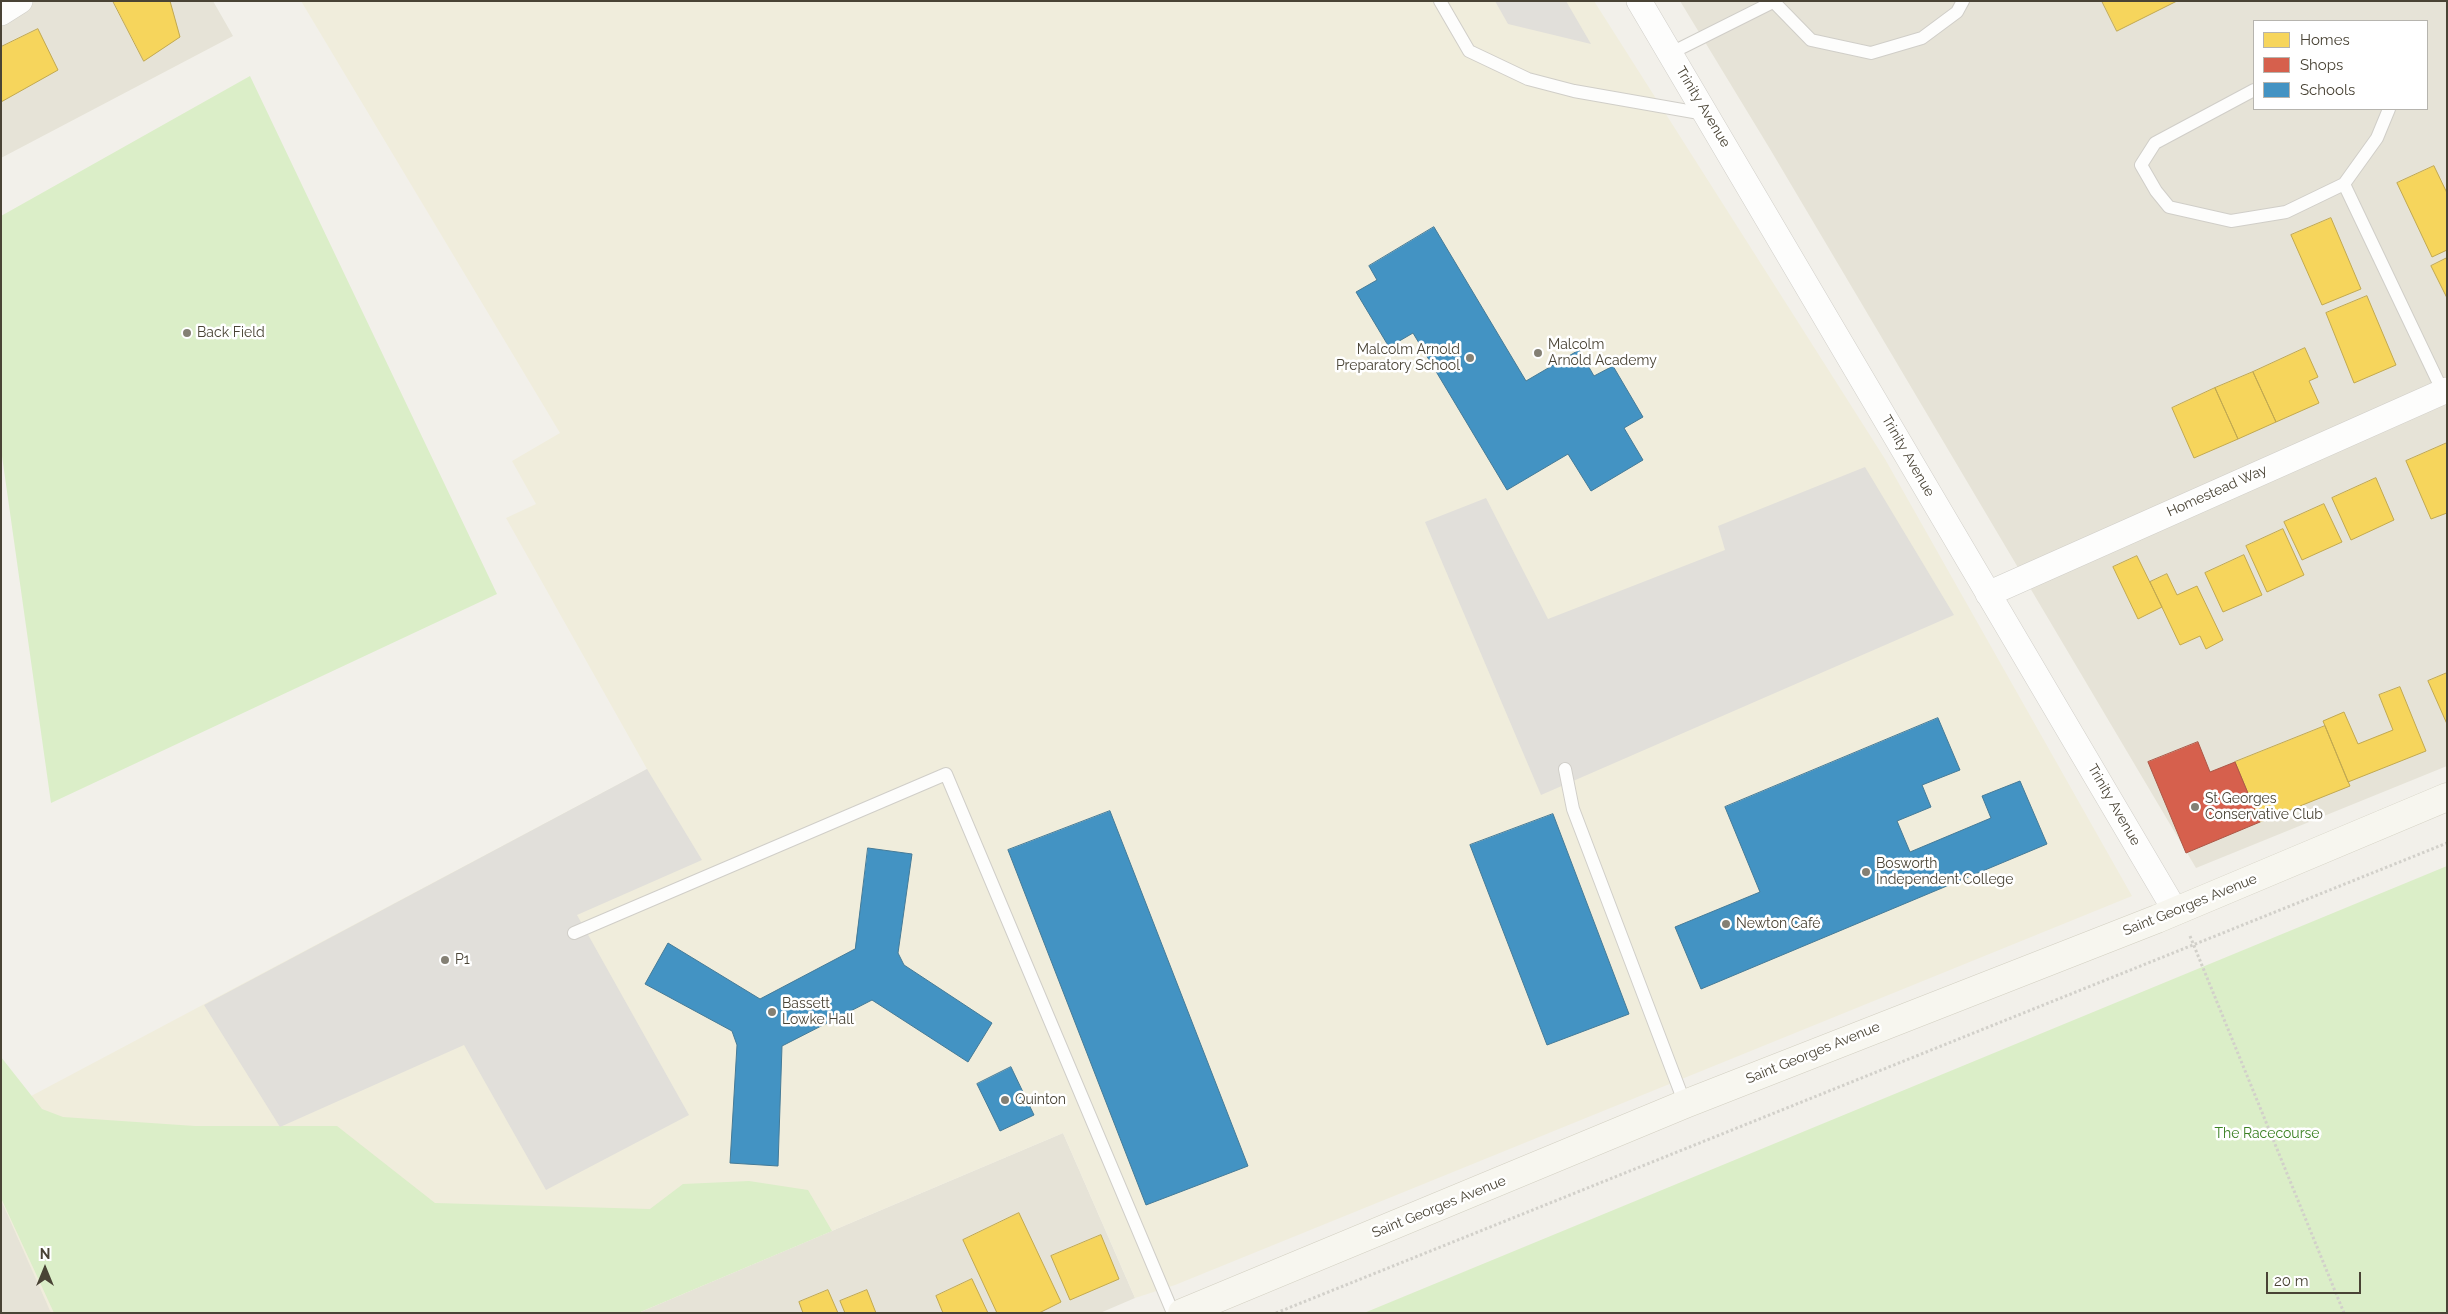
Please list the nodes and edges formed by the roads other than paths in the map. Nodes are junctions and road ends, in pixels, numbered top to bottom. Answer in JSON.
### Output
{"nodes":[{"id":1,"x":20,"y":1,"type":"edge"},
{"id":2,"x":1440,"y":1,"type":"edge"},
{"id":3,"x":1639,"y":1,"type":"edge"},
{"id":4,"x":1963,"y":1,"type":"edge"},
{"id":5,"x":1773,"y":2,"type":"edge"},
{"id":6,"x":1,"y":13,"type":"edge"},
{"id":7,"x":1671,"y":53,"type":"junction"},
{"id":8,"x":2253,"y":91,"type":"edge"},
{"id":9,"x":2388,"y":110,"type":"edge"},
{"id":10,"x":1708,"y":114,"type":"junction"},
{"id":11,"x":2344,"y":184,"type":"junction"},
{"id":12,"x":2445,"y":391,"type":"edge"},
{"id":13,"x":1988,"y":594,"type":"junction"},
{"id":14,"x":1565,"y":769,"type":"dead end"},
{"id":15,"x":2447,"y":798,"type":"edge"},
{"id":16,"x":2176,"y":912,"type":"junction"},
{"id":17,"x":574,"y":933,"type":"dead end"},
{"id":18,"x":1685,"y":1104,"type":"junction"},
{"id":19,"x":1173,"y":1313,"type":"edge"},
{"id":20,"x":1182,"y":1313,"type":"edge"}],
"edges":[{"from":1,"to":6,"type":"street"},
{"from":2,"to":10,"type":"lane"},
{"from":3,"to":7,"type":"street","name":"Trinity Avenue"},
{"from":4,"to":5,"type":"lane"},
{"from":5,"to":7,"type":"lane"},
{"from":7,"to":10,"type":"street","name":"Trinity Avenue"},
{"from":8,"to":11,"type":"lane"},
{"from":9,"to":11,"type":"lane"},
{"from":10,"to":13,"type":"street","name":"Trinity Avenue"},
{"from":11,"to":12,"type":"lane"},
{"from":12,"to":13,"type":"street","name":"Homestead Way"},
{"from":13,"to":16,"type":"street","name":"Trinity Avenue"},
{"from":14,"to":18,"type":"lane"},
{"from":15,"to":16,"type":"street","name":"Saint Georges Avenue"},
{"from":16,"to":18,"type":"street","name":"Saint Georges Avenue"},
{"from":17,"to":19,"type":"lane"},
{"from":18,"to":20,"type":"street","name":"Saint Georges Avenue"}]}
